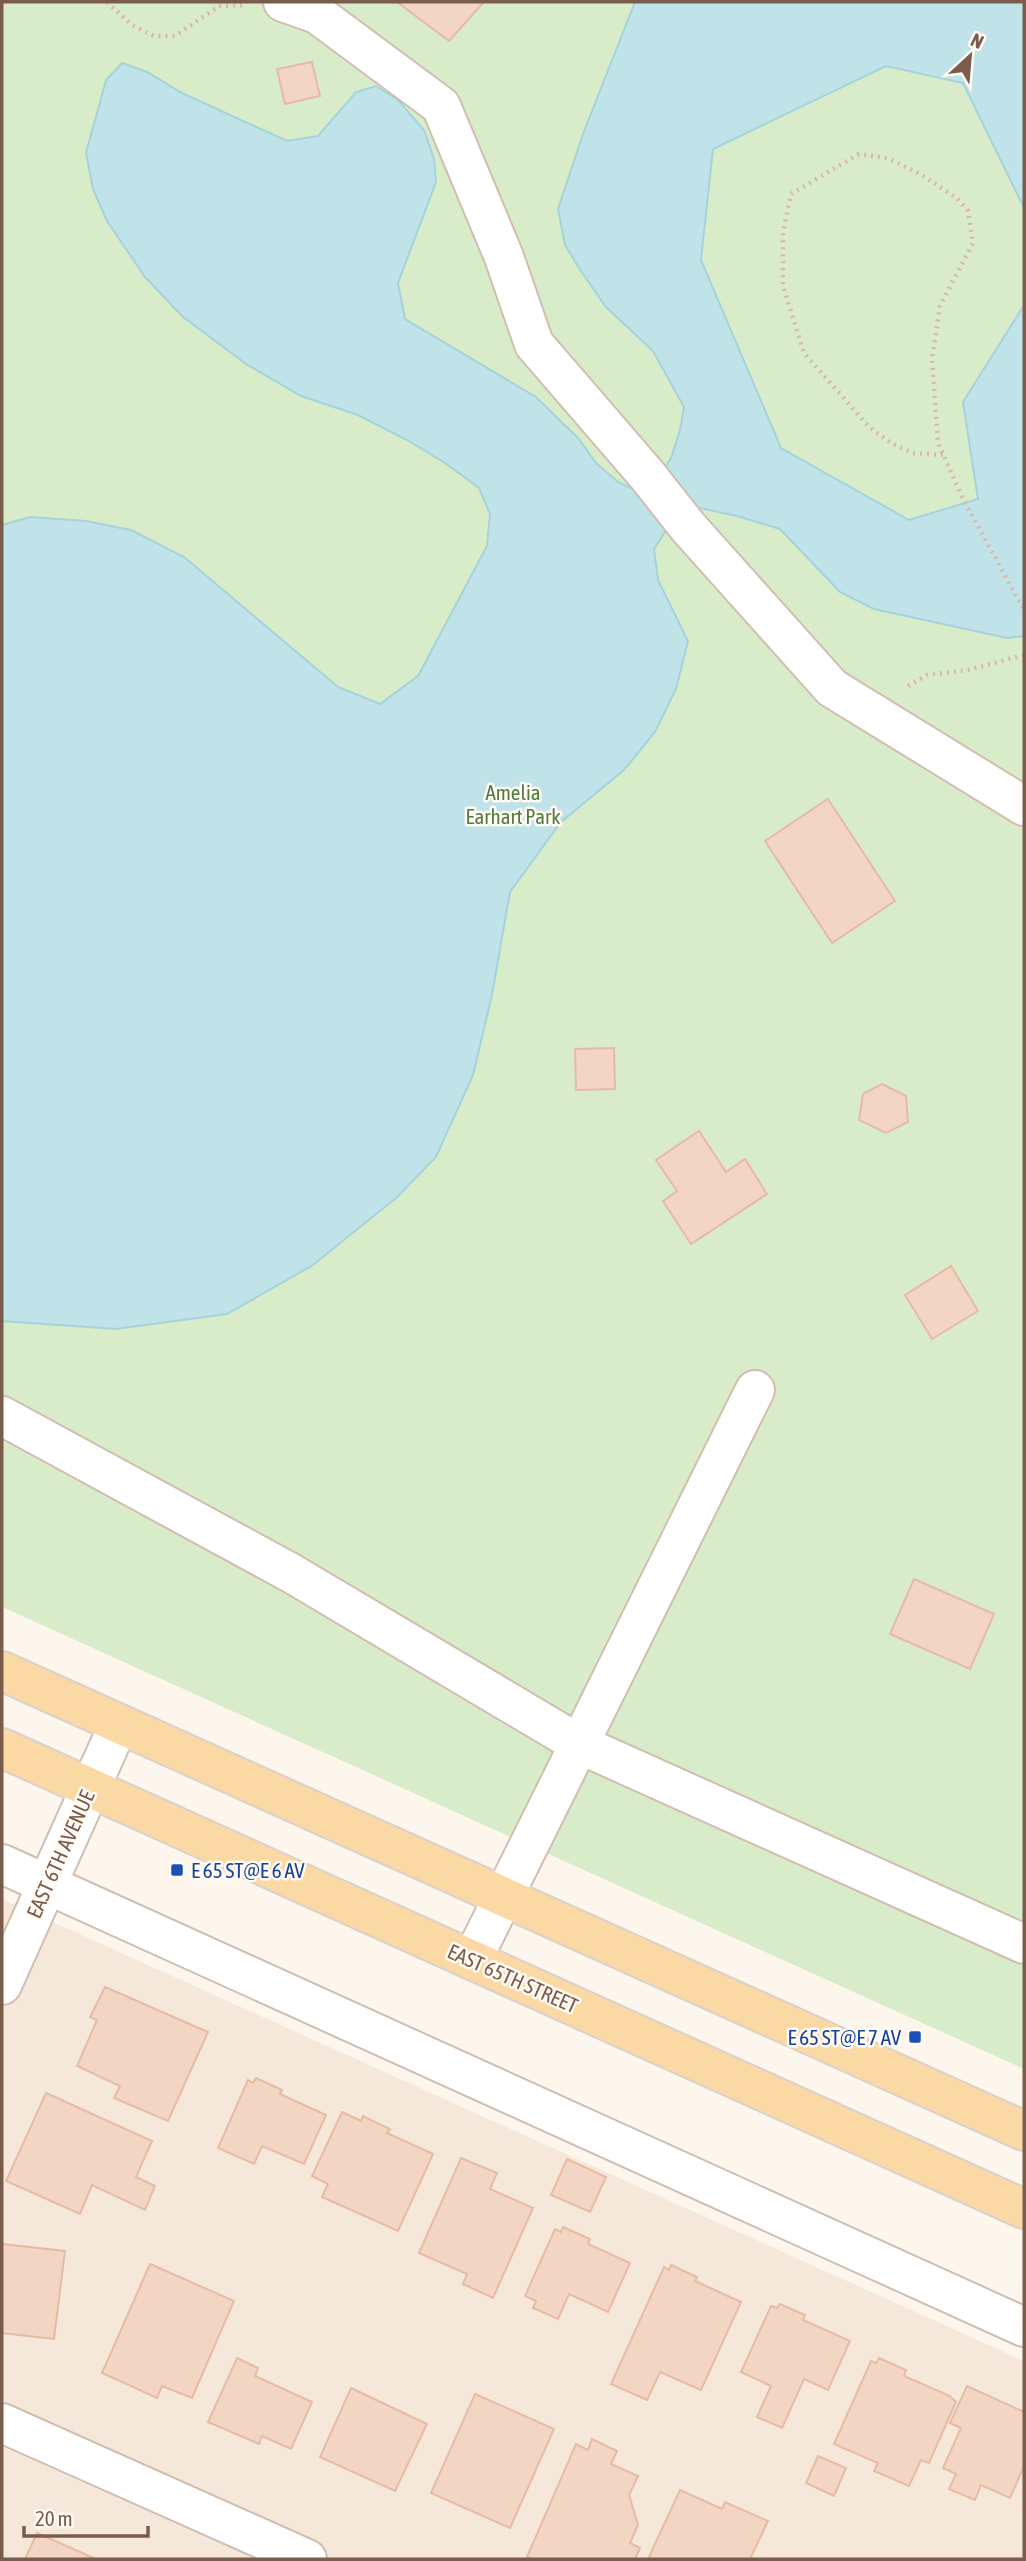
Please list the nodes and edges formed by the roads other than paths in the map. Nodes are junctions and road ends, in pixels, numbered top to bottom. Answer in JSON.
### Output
{"nodes":[{"id":1,"x":284,"y":2,"type":"edge"},
{"id":2,"x":1024,"y":806,"type":"edge"},
{"id":3,"x":755,"y":1390,"type":"dead end"},
{"id":4,"x":2,"y":1416,"type":"edge"},
{"id":5,"x":2,"y":1671,"type":"edge"},
{"id":6,"x":119,"y":1724,"type":"junction"},
{"id":7,"x":579,"y":1744,"type":"junction"},
{"id":8,"x":2,"y":1748,"type":"edge"},
{"id":9,"x":90,"y":1787,"type":"junction"},
{"id":10,"x":2,"y":1864,"type":"edge"},
{"id":11,"x":47,"y":1884,"type":"junction"},
{"id":12,"x":503,"y":1896,"type":"junction"},
{"id":13,"x":1024,"y":1944,"type":"edge"},
{"id":14,"x":472,"y":1960,"type":"junction"},
{"id":15,"x":2,"y":1984,"type":"edge"},
{"id":16,"x":1024,"y":2131,"type":"edge"},
{"id":17,"x":1024,"y":2209,"type":"edge"},
{"id":18,"x":1024,"y":2327,"type":"edge"},
{"id":19,"x":2,"y":2423,"type":"edge"},
{"id":20,"x":307,"y":2559,"type":"edge"}],
"edges":[{"from":1,"to":2,"type":"street"},
{"from":3,"to":7,"type":"street"},
{"from":4,"to":7,"type":"street"},
{"from":5,"to":6,"type":"main road"},
{"from":6,"to":9,"type":"street","name":"EAST 6TH AVENUE"},
{"from":6,"to":12,"type":"main road"},
{"from":7,"to":12,"type":"street"},
{"from":7,"to":13,"type":"street"},
{"from":8,"to":9,"type":"main road","name":"EAST 65TH STREET"},
{"from":9,"to":11,"type":"street","name":"EAST 6TH AVENUE"},
{"from":9,"to":14,"type":"main road","name":"EAST 65TH STREET"},
{"from":10,"to":11,"type":"street"},
{"from":11,"to":15,"type":"street","name":"EAST 6TH AVENUE"},
{"from":11,"to":18,"type":"street"},
{"from":12,"to":14,"type":"street"},
{"from":12,"to":16,"type":"main road"},
{"from":14,"to":17,"type":"main road","name":"EAST 65TH STREET"},
{"from":19,"to":20,"type":"street"}]}
